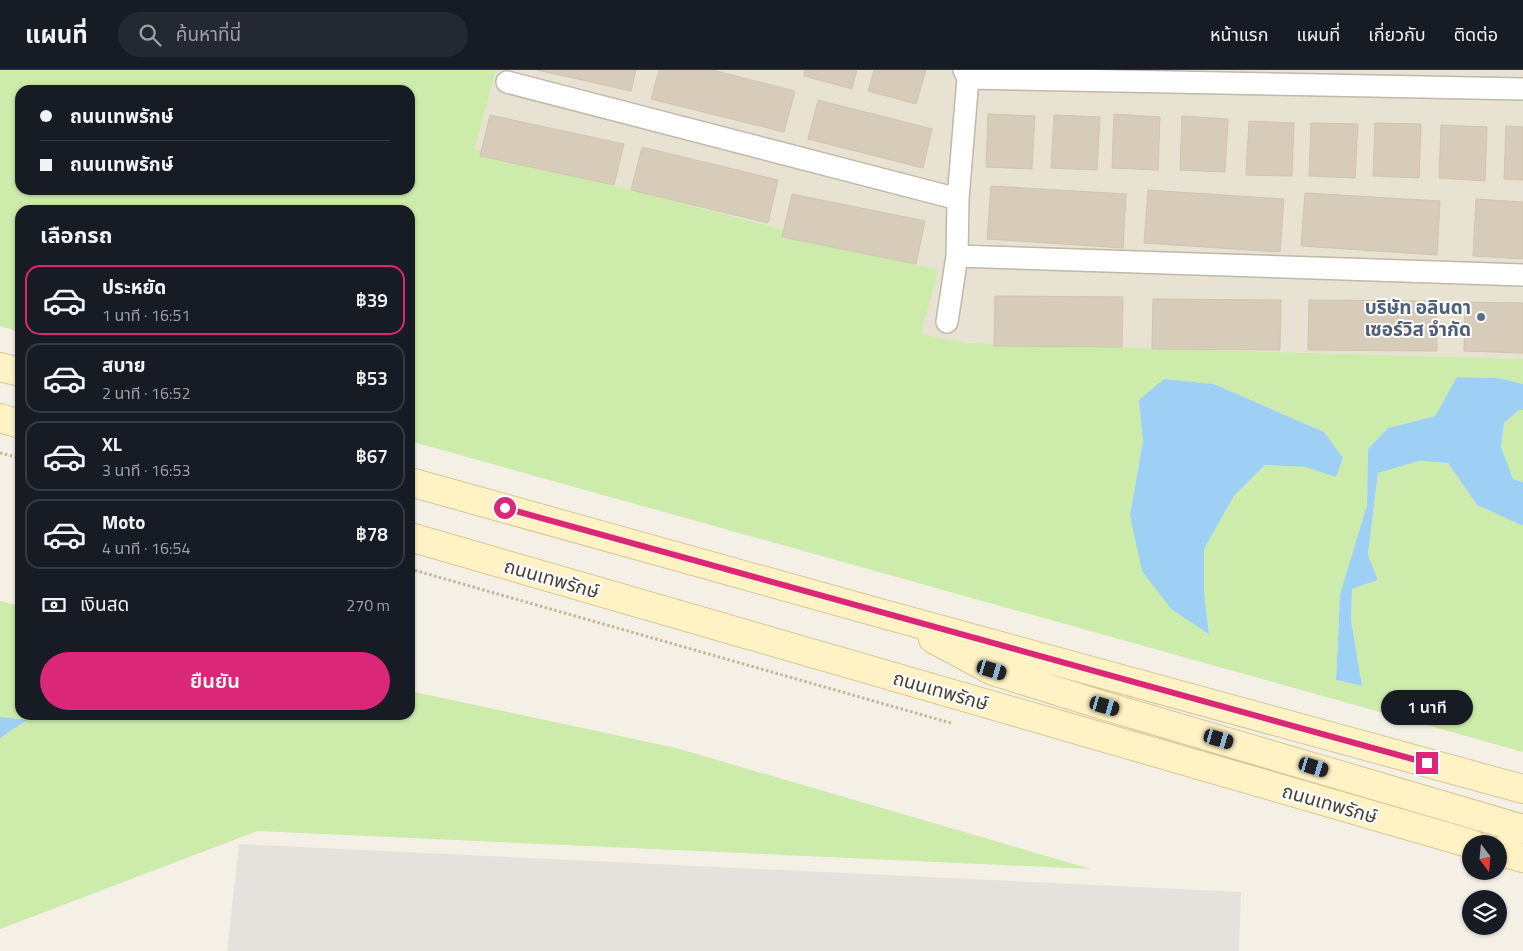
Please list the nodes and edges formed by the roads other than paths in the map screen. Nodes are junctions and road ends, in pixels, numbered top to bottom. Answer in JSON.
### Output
{"nodes":[{"id":1,"x":966,"y":74,"type":"edge"},
{"id":2,"x":507,"y":82,"type":"dead end"},
{"id":3,"x":1523,"y":89,"type":"edge"},
{"id":4,"x":958,"y":199,"type":"junction"},
{"id":5,"x":957,"y":256,"type":"junction"},
{"id":6,"x":1523,"y":275,"type":"edge"},
{"id":7,"x":947,"y":322,"type":"dead end"},
{"id":8,"x":0,"y":367,"type":"edge"},
{"id":9,"x":15,"y":371,"type":"edge"},
{"id":10,"x":0,"y":418,"type":"edge"},
{"id":11,"x":15,"y":422,"type":"edge"},
{"id":12,"x":415,"y":483,"type":"edge"},
{"id":13,"x":415,"y":538,"type":"edge"},
{"id":14,"x":886,"y":615,"type":"junction"},
{"id":15,"x":1523,"y":789,"type":"edge"},
{"id":16,"x":1523,"y":828,"type":"edge"},
{"id":17,"x":1462,"y":841,"type":"edge"},
{"id":18,"x":1508,"y":854,"type":"edge"},
{"id":19,"x":1523,"y":858,"type":"edge"}],
"edges":[{"from":1,"to":3,"type":"street"},
{"from":1,"to":4,"type":"street"},
{"from":2,"to":4,"type":"street"},
{"from":4,"to":5,"type":"street"},
{"from":5,"to":6,"type":"street"},
{"from":5,"to":7,"type":"street"},
{"from":8,"to":9,"type":"main road"},
{"from":10,"to":11,"type":"main road"},
{"from":12,"to":14,"type":"main road"},
{"from":13,"to":17,"type":"main road","name":"ถนนเทพรักษ์"},
{"from":14,"to":15,"type":"main road"},
{"from":14,"to":16,"type":"main road"},
{"from":18,"to":19,"type":"main road"}]}
